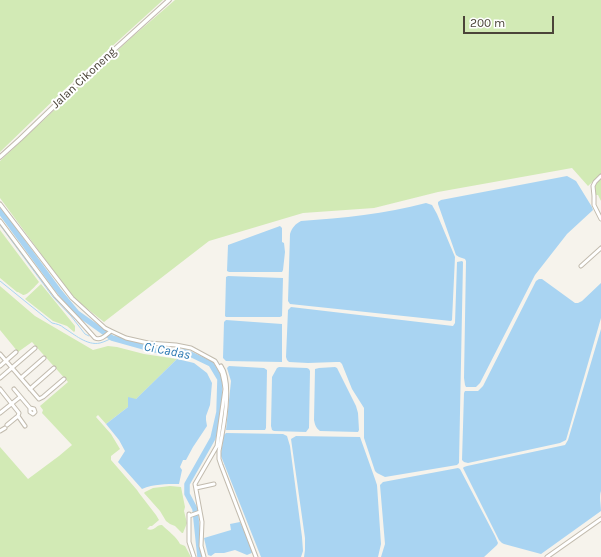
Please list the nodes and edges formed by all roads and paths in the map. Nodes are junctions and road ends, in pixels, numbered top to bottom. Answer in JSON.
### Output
{"nodes":[{"id":1,"x":169,"y":0,"type":"edge"},
{"id":2,"x":0,"y":157,"type":"edge"},
{"id":3,"x":601,"y":176,"type":"edge"},
{"id":4,"x":0,"y":204,"type":"edge"},
{"id":5,"x":601,"y":219,"type":"edge"},
{"id":6,"x":0,"y":221,"type":"edge"},
{"id":7,"x":601,"y":248,"type":"edge"},
{"id":8,"x":581,"y":266,"type":"dead end"},
{"id":9,"x":110,"y":332,"type":"junction"},
{"id":10,"x":35,"y":348,"type":"dead end"},
{"id":11,"x":16,"y":352,"type":"dead end"},
{"id":12,"x":0,"y":354,"type":"edge"},
{"id":13,"x":44,"y":358,"type":"dead end"},
{"id":14,"x":6,"y":361,"type":"junction"},
{"id":15,"x":0,"y":366,"type":"edge"},
{"id":16,"x":221,"y":366,"type":"dead end"},
{"id":17,"x":12,"y":368,"type":"junction"},
{"id":18,"x":54,"y":368,"type":"dead end"},
{"id":19,"x":0,"y":378,"type":"edge"},
{"id":20,"x":21,"y":378,"type":"junction"},
{"id":21,"x":64,"y":379,"type":"dead end"},
{"id":22,"x":0,"y":389,"type":"edge"},
{"id":23,"x":14,"y":389,"type":"dead end"},
{"id":24,"x":30,"y":389,"type":"junction"},
{"id":25,"x":1,"y":394,"type":"edge"},
{"id":26,"x":20,"y":397,"type":"junction"},
{"id":27,"x":12,"y":404,"type":"junction"},
{"id":28,"x":30,"y":408,"type":"dead end"},
{"id":29,"x":0,"y":413,"type":"edge"},
{"id":30,"x":18,"y":416,"type":"junction"},
{"id":31,"x":26,"y":426,"type":"dead end"},
{"id":32,"x":0,"y":431,"type":"edge"},
{"id":33,"x":214,"y":484,"type":"dead end"},
{"id":34,"x":196,"y":488,"type":"junction"},
{"id":35,"x":198,"y":513,"type":"junction"},
{"id":36,"x":601,"y":519,"type":"edge"},
{"id":37,"x":194,"y":557,"type":"edge"},
{"id":38,"x":204,"y":557,"type":"edge"},
{"id":39,"x":256,"y":557,"type":"edge"},
{"id":40,"x":547,"y":557,"type":"edge"}],
"edges":[{"from":1,"to":2,"type":"street","name":"Jalan Cikoneng"},
{"from":3,"to":5,"type":"street"},
{"from":4,"to":9,"type":"street"},
{"from":6,"to":9,"type":"street"},
{"from":7,"to":8,"type":"street"},
{"from":9,"to":34,"type":"street"},
{"from":10,"to":17,"type":"street"},
{"from":11,"to":14,"type":"street"},
{"from":12,"to":14,"type":"street"},
{"from":13,"to":20,"type":"street"},
{"from":14,"to":15,"type":"street"},
{"from":14,"to":17,"type":"street"},
{"from":16,"to":39,"type":"street"},
{"from":17,"to":19,"type":"street"},
{"from":17,"to":20,"type":"street"},
{"from":18,"to":24,"type":"street"},
{"from":20,"to":24,"type":"street"},
{"from":21,"to":24,"type":"street"},
{"from":22,"to":25,"type":"street"},
{"from":23,"to":26,"type":"street"},
{"from":25,"to":27,"type":"street"},
{"from":26,"to":27,"type":"street"},
{"from":26,"to":28,"type":"street"},
{"from":27,"to":29,"type":"street"},
{"from":27,"to":30,"type":"street"},
{"from":30,"to":31,"type":"street"},
{"from":30,"to":32,"type":"street"},
{"from":33,"to":34,"type":"street"},
{"from":34,"to":35,"type":"street"},
{"from":35,"to":37,"type":"street"},
{"from":35,"to":38,"type":"street"},
{"from":36,"to":40,"type":"street"}]}
